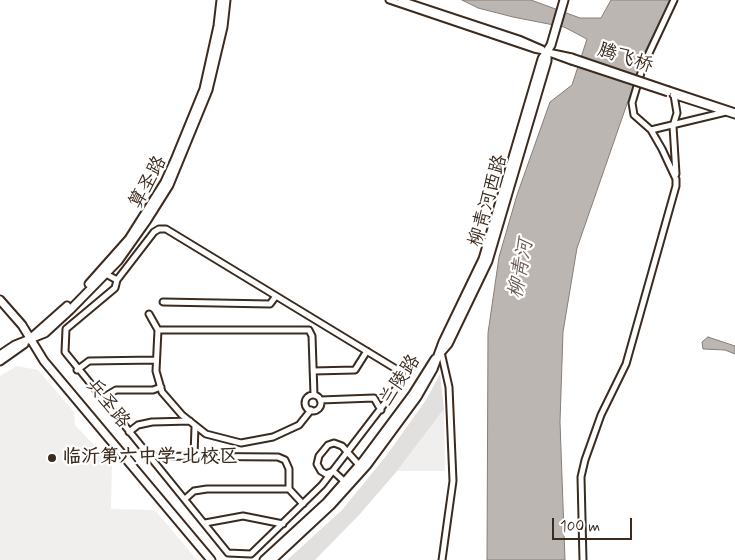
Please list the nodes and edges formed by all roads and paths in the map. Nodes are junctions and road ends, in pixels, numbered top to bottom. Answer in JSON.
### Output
{"nodes":[{"id":1,"x":221,"y":0,"type":"edge"},
{"id":2,"x":226,"y":0,"type":"edge"},
{"id":3,"x":389,"y":0,"type":"edge"},
{"id":4,"x":401,"y":0,"type":"edge"},
{"id":5,"x":674,"y":0,"type":"edge"},
{"id":6,"x":563,"y":2,"type":"edge"},
{"id":7,"x":547,"y":52,"type":"junction"},
{"id":8,"x":668,"y":91,"type":"junction"},
{"id":9,"x":674,"y":95,"type":"junction"},
{"id":10,"x":726,"y":112,"type":"junction"},
{"id":11,"x":735,"y":114,"type":"edge"},
{"id":12,"x":674,"y":126,"type":"junction"},
{"id":13,"x":651,"y":130,"type":"junction"},
{"id":14,"x":676,"y":179,"type":"junction"},
{"id":15,"x":106,"y":274,"type":"junction"},
{"id":16,"x":117,"y":280,"type":"junction"},
{"id":17,"x":276,"y":296,"type":"junction"},
{"id":18,"x":0,"y":300,"type":"edge"},
{"id":19,"x":163,"y":302,"type":"dead end"},
{"id":20,"x":0,"y":306,"type":"edge"},
{"id":21,"x":149,"y":314,"type":"dead end"},
{"id":22,"x":158,"y":330,"type":"junction"},
{"id":23,"x":30,"y":339,"type":"junction"},
{"id":24,"x":367,"y":351,"type":"junction"},
{"id":25,"x":441,"y":352,"type":"junction"},
{"id":26,"x":0,"y":355,"type":"edge"},
{"id":27,"x":156,"y":360,"type":"junction"},
{"id":28,"x":0,"y":361,"type":"edge"},
{"id":29,"x":78,"y":370,"type":"junction"},
{"id":30,"x":313,"y":371,"type":"junction"},
{"id":31,"x":161,"y":387,"type":"junction"},
{"id":32,"x":314,"y":395,"type":"junction"},
{"id":33,"x":101,"y":399,"type":"junction"},
{"id":34,"x":320,"y":400,"type":"junction"},
{"id":35,"x":311,"y":410,"type":"junction"},
{"id":36,"x":381,"y":410,"type":"junction"},
{"id":37,"x":190,"y":422,"type":"junction"},
{"id":38,"x":195,"y":426,"type":"junction"},
{"id":39,"x":129,"y":432,"type":"junction"},
{"id":40,"x":347,"y":453,"type":"junction"},
{"id":41,"x":149,"y":456,"type":"junction"},
{"id":42,"x":194,"y":456,"type":"junction"},
{"id":43,"x":359,"y":465,"type":"junction"},
{"id":44,"x":333,"y":471,"type":"junction"},
{"id":45,"x":345,"y":482,"type":"junction"},
{"id":46,"x":289,"y":489,"type":"junction"},
{"id":47,"x":185,"y":499,"type":"junction"},
{"id":48,"x":303,"y":504,"type":"junction"},
{"id":49,"x":205,"y":523,"type":"junction"},
{"id":50,"x":283,"y":524,"type":"junction"},
{"id":51,"x":211,"y":560,"type":"edge"},
{"id":52,"x":216,"y":560,"type":"edge"},
{"id":53,"x":264,"y":560,"type":"edge"},
{"id":54,"x":272,"y":560,"type":"edge"},
{"id":55,"x":442,"y":560,"type":"edge"},
{"id":56,"x":583,"y":560,"type":"edge"}],
"edges":[{"from":1,"to":23,"type":"main road","name":"算圣路"},
{"from":2,"to":15,"type":"main road","name":"算圣路"},
{"from":3,"to":7,"type":"street"},
{"from":4,"to":7,"type":"street"},
{"from":5,"to":13,"type":"street"},
{"from":6,"to":7,"type":"main road","name":"柳青河西路"},
{"from":7,"to":8,"type":"street","name":"腾飞桥","bridge":true},
{"from":7,"to":25,"type":"main road","name":"柳青河西路"},
{"from":8,"to":9,"type":"street"},
{"from":8,"to":11,"type":"street"},
{"from":9,"to":10,"type":"street"},
{"from":9,"to":12,"type":"street"},
{"from":10,"to":11,"type":"street"},
{"from":10,"to":12,"type":"street"},
{"from":12,"to":13,"type":"street"},
{"from":12,"to":14,"type":"street"},
{"from":13,"to":14,"type":"street"},
{"from":14,"to":56,"type":"street"},
{"from":15,"to":16,"type":"street"},
{"from":15,"to":23,"type":"main road","name":"算圣路"},
{"from":16,"to":17,"type":"street"},
{"from":16,"to":29,"type":"street"},
{"from":17,"to":19,"type":"street"},
{"from":17,"to":24,"type":"street"},
{"from":18,"to":23,"type":"main road","name":"兵圣路"},
{"from":20,"to":23,"type":"main road","name":"兵圣路"},
{"from":21,"to":22,"type":"street"},
{"from":22,"to":27,"type":"street"},
{"from":22,"to":30,"type":"street"},
{"from":23,"to":26,"type":"main road","name":"算圣路"},
{"from":23,"to":28,"type":"main road","name":"算圣路"},
{"from":23,"to":51,"type":"main road","name":"兵圣路"},
{"from":23,"to":52,"type":"main road","name":"兵圣路"},
{"from":24,"to":30,"type":"street"},
{"from":24,"to":36,"type":"street"},
{"from":25,"to":43,"type":"main road","name":"兰陵路"},
{"from":25,"to":54,"type":"main road","name":"兰陵路"},
{"from":25,"to":55,"type":"street"},
{"from":27,"to":29,"type":"street"},
{"from":27,"to":31,"type":"street"},
{"from":29,"to":33,"type":"street"},
{"from":30,"to":32,"type":"street"},
{"from":31,"to":33,"type":"street"},
{"from":31,"to":37,"type":"street"},
{"from":32,"to":34,"type":"street"},
{"from":32,"to":35,"type":"street"},
{"from":33,"to":39,"type":"street"},
{"from":34,"to":35,"type":"street"},
{"from":34,"to":36,"type":"street"},
{"from":35,"to":38,"type":"street"},
{"from":36,"to":40,"type":"street"},
{"from":37,"to":38,"type":"street"},
{"from":37,"to":39,"type":"street"},
{"from":38,"to":42,"type":"street"},
{"from":39,"to":41,"type":"street"},
{"from":40,"to":43,"type":"street"},
{"from":40,"to":44,"type":"street"},
{"from":40,"to":44,"type":"street"},
{"from":41,"to":42,"type":"street"},
{"from":41,"to":47,"type":"street"},
{"from":42,"to":46,"type":"street"},
{"from":43,"to":45,"type":"main road","name":"兰陵路"},
{"from":44,"to":45,"type":"street"},
{"from":44,"to":48,"type":"street"},
{"from":45,"to":53,"type":"main road","name":"兰陵路"},
{"from":46,"to":47,"type":"street"},
{"from":46,"to":48,"type":"street"},
{"from":47,"to":49,"type":"street"},
{"from":48,"to":50,"type":"street"},
{"from":49,"to":50,"type":"street"},
{"from":49,"to":50,"type":"street"}]}
